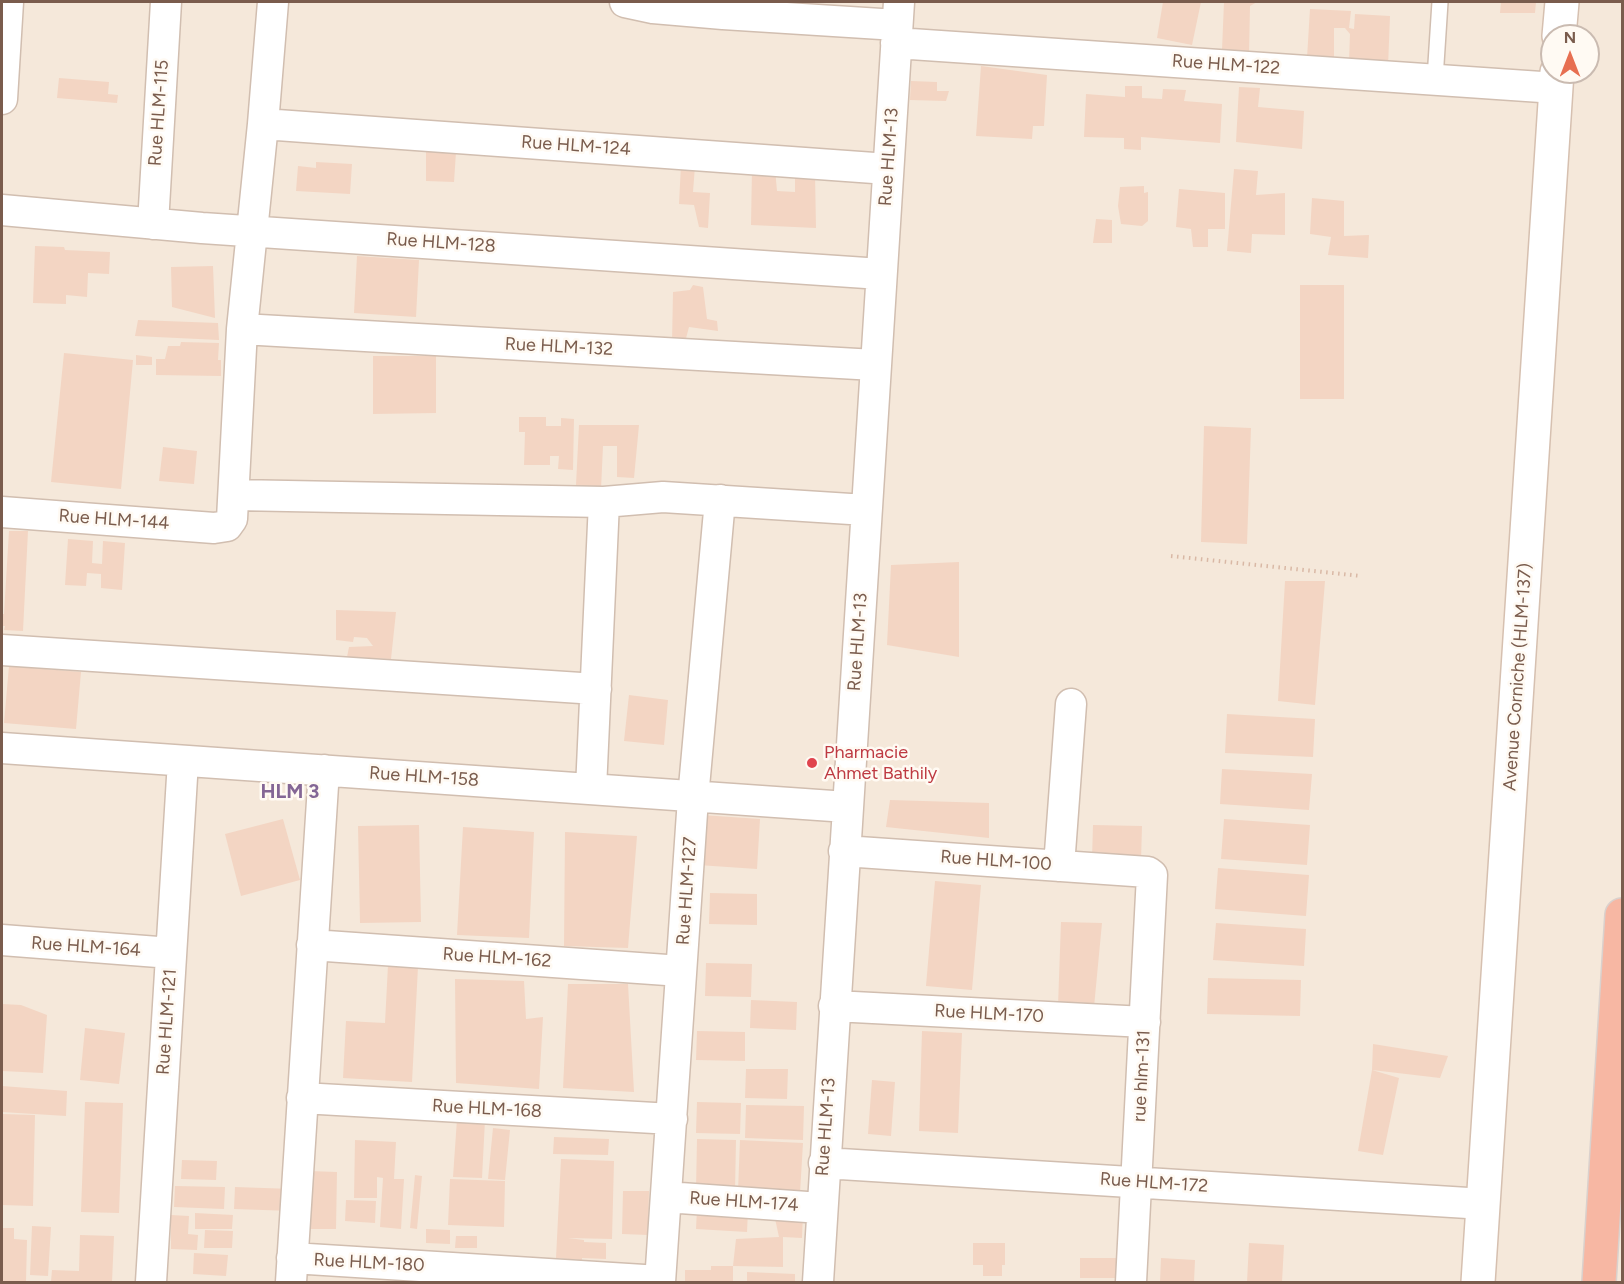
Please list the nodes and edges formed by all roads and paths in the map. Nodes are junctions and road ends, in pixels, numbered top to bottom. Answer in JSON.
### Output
{"nodes":[{"id":1,"x":8,"y":2,"type":"edge"},
{"id":2,"x":166,"y":2,"type":"edge"},
{"id":3,"x":273,"y":2,"type":"edge"},
{"id":4,"x":625,"y":2,"type":"edge"},
{"id":5,"x":1440,"y":2,"type":"edge"},
{"id":6,"x":1562,"y":2,"type":"edge"},
{"id":7,"x":723,"y":8,"type":"edge"},
{"id":8,"x":897,"y":23,"type":"edge"},
{"id":9,"x":1560,"y":24,"type":"edge"},
{"id":10,"x":1436,"y":80,"type":"junction"},
{"id":11,"x":1540,"y":80,"type":"edge"},
{"id":12,"x":1556,"y":84,"type":"edge"},
{"id":13,"x":2,"y":99,"type":"edge"},
{"id":14,"x":263,"y":124,"type":"junction"},
{"id":15,"x":888,"y":169,"type":"junction"},
{"id":16,"x":2,"y":210,"type":"edge"},
{"id":17,"x":153,"y":224,"type":"junction"},
{"id":18,"x":251,"y":230,"type":"junction"},
{"id":19,"x":881,"y":274,"type":"junction"},
{"id":20,"x":242,"y":329,"type":"junction"},
{"id":21,"x":875,"y":365,"type":"junction"},
{"id":22,"x":235,"y":495,"type":"junction"},
{"id":23,"x":720,"y":500,"type":"junction"},
{"id":24,"x":604,"y":502,"type":"junction"},
{"id":25,"x":866,"y":510,"type":"junction"},
{"id":26,"x":2,"y":512,"type":"edge"},
{"id":27,"x":1171,"y":556,"type":"dead end"},
{"id":28,"x":1361,"y":576,"type":"dead end"},
{"id":29,"x":2,"y":650,"type":"edge"},
{"id":30,"x":596,"y":689,"type":"junction"},
{"id":31,"x":1071,"y":704,"type":"dead end"},
{"id":32,"x":2,"y":748,"type":"edge"},
{"id":33,"x":183,"y":761,"type":"junction"},
{"id":34,"x":324,"y":770,"type":"junction"},
{"id":35,"x":591,"y":789,"type":"junction"},
{"id":36,"x":693,"y":798,"type":"junction"},
{"id":37,"x":847,"y":807,"type":"junction"},
{"id":38,"x":844,"y":850,"type":"junction"},
{"id":39,"x":1059,"y":866,"type":"junction"},
{"id":40,"x":1148,"y":872,"type":"joint"},
{"id":41,"x":1623,"y":915,"type":"edge"},
{"id":42,"x":2,"y":940,"type":"edge"},
{"id":43,"x":312,"y":945,"type":"junction"},
{"id":44,"x":171,"y":953,"type":"junction"},
{"id":45,"x":681,"y":971,"type":"junction"},
{"id":46,"x":834,"y":1006,"type":"junction"},
{"id":47,"x":1145,"y":1022,"type":"junction"},
{"id":48,"x":302,"y":1098,"type":"junction"},
{"id":49,"x":672,"y":1119,"type":"junction"},
{"id":50,"x":824,"y":1162,"type":"junction"},
{"id":51,"x":1136,"y":1182,"type":"junction"},
{"id":52,"x":666,"y":1197,"type":"junction"},
{"id":53,"x":1484,"y":1204,"type":"junction"},
{"id":54,"x":821,"y":1208,"type":"junction"},
{"id":55,"x":291,"y":1270,"type":"edge"},
{"id":56,"x":464,"y":1275,"type":"edge"},
{"id":57,"x":151,"y":1282,"type":"edge"},
{"id":58,"x":660,"y":1282,"type":"edge"},
{"id":59,"x":818,"y":1282,"type":"edge"},
{"id":60,"x":1131,"y":1282,"type":"edge"},
{"id":61,"x":1478,"y":1282,"type":"edge"},
{"id":62,"x":1599,"y":1282,"type":"edge"}],
"edges":[{"from":1,"to":13,"type":"street"},
{"from":2,"to":17,"type":"street","name":"Rue HLM-115"},
{"from":3,"to":14,"type":"street"},
{"from":4,"to":7,"type":"street","name":"Rue HLM-122"},
{"from":5,"to":10,"type":"lane"},
{"from":6,"to":9,"type":"street"},
{"from":7,"to":8,"type":"street","name":"Rue HLM-122"},
{"from":8,"to":10,"type":"street","name":"Rue HLM-122"},
{"from":8,"to":15,"type":"street","name":"Rue HLM-13"},
{"from":10,"to":11,"type":"street","name":"Rue HLM-122"},
{"from":12,"to":53,"type":"street","name":"Avenue Corniche (HLM-137)"},
{"from":14,"to":15,"type":"street","name":"Rue HLM-124"},
{"from":14,"to":18,"type":"street"},
{"from":15,"to":19,"type":"street","name":"Rue HLM-13"},
{"from":16,"to":17,"type":"street","name":"Rue HLM-128"},
{"from":17,"to":18,"type":"street","name":"Rue HLM-128"},
{"from":18,"to":19,"type":"street","name":"Rue HLM-128"},
{"from":18,"to":20,"type":"street"},
{"from":19,"to":21,"type":"street","name":"Rue HLM-13"},
{"from":20,"to":21,"type":"street","name":"Rue HLM-132"},
{"from":20,"to":22,"type":"street"},
{"from":21,"to":25,"type":"street","name":"Rue HLM-13"},
{"from":22,"to":24,"type":"street"},
{"from":22,"to":26,"type":"street","name":"Rue HLM-144"},
{"from":23,"to":24,"type":"street"},
{"from":23,"to":25,"type":"street"},
{"from":23,"to":36,"type":"street","name":"Rue HLM-127"},
{"from":24,"to":30,"type":"street"},
{"from":25,"to":37,"type":"street","name":"Rue HLM-13"},
{"from":27,"to":28,"type":"path"},
{"from":29,"to":30,"type":"street"},
{"from":30,"to":35,"type":"street"},
{"from":31,"to":39,"type":"street"},
{"from":32,"to":33,"type":"street","name":"Rue HLM-158"},
{"from":33,"to":34,"type":"street","name":"Rue HLM-158"},
{"from":33,"to":44,"type":"street","name":"Rue HLM-121"},
{"from":34,"to":35,"type":"street","name":"Rue HLM-158"},
{"from":34,"to":43,"type":"street"},
{"from":35,"to":36,"type":"street","name":"Rue HLM-158"},
{"from":36,"to":37,"type":"street","name":"Rue HLM-158"},
{"from":36,"to":45,"type":"street","name":"Rue HLM-127"},
{"from":37,"to":38,"type":"street","name":"Rue HLM-13"},
{"from":38,"to":39,"type":"street","name":"Rue HLM-100"},
{"from":38,"to":46,"type":"street","name":"Rue HLM-13"},
{"from":39,"to":40,"type":"street","name":"Rue HLM-100"},
{"from":40,"to":47,"type":"street","name":"rue hlm-131"},
{"from":41,"to":62,"type":"highway"},
{"from":42,"to":44,"type":"street","name":"Rue HLM-164"},
{"from":43,"to":45,"type":"street","name":"Rue HLM-162"},
{"from":43,"to":48,"type":"street"},
{"from":44,"to":57,"type":"street","name":"Rue HLM-121"},
{"from":45,"to":49,"type":"street","name":"Rue HLM-127"},
{"from":46,"to":47,"type":"street","name":"Rue HLM-170"},
{"from":46,"to":50,"type":"street","name":"Rue HLM-13"},
{"from":47,"to":51,"type":"street","name":"rue hlm-131"},
{"from":48,"to":49,"type":"street","name":"Rue HLM-168"},
{"from":48,"to":55,"type":"street"},
{"from":49,"to":52,"type":"street","name":"Rue HLM-127"},
{"from":50,"to":51,"type":"street","name":"Rue HLM-172"},
{"from":50,"to":54,"type":"street","name":"Rue HLM-13"},
{"from":51,"to":53,"type":"street","name":"Rue HLM-172"},
{"from":51,"to":60,"type":"street","name":"rue hlm-131"},
{"from":52,"to":54,"type":"street","name":"Rue HLM-174"},
{"from":52,"to":58,"type":"street","name":"Rue HLM-127"},
{"from":53,"to":61,"type":"street","name":"Avenue Corniche (HLM-137)"},
{"from":54,"to":59,"type":"street","name":"Rue HLM-13"},
{"from":55,"to":56,"type":"street","name":"Rue HLM-180"},
{"from":56,"to":58,"type":"street","name":"Rue HLM-180"}]}
